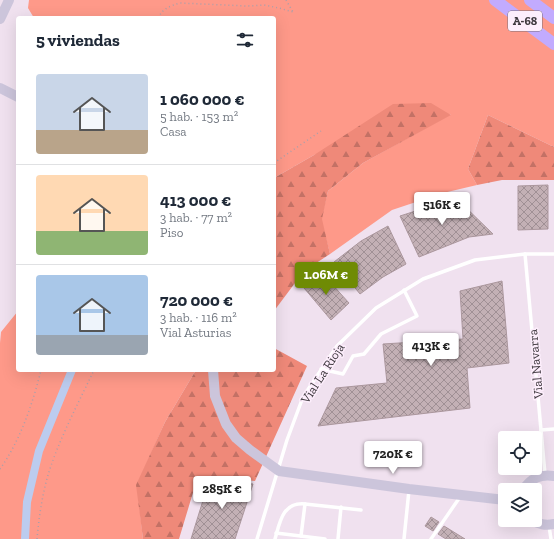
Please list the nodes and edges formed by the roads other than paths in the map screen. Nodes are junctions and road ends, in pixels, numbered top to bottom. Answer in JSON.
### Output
{"nodes":[{"id":1,"x":9,"y":0,"type":"edge"},
{"id":2,"x":495,"y":0,"type":"edge"},
{"id":3,"x":530,"y":0,"type":"edge"},
{"id":4,"x":554,"y":18,"type":"edge"},
{"id":5,"x":0,"y":19,"type":"edge"},
{"id":6,"x":554,"y":44,"type":"edge"},
{"id":7,"x":0,"y":88,"type":"edge"},
{"id":8,"x":16,"y":96,"type":"edge"},
{"id":9,"x":525,"y":254,"type":"junction"},
{"id":10,"x":554,"y":254,"type":"edge"},
{"id":11,"x":404,"y":290,"type":"junction"},
{"id":12,"x":321,"y":369,"type":"junction"},
{"id":13,"x":213,"y":372,"type":"edge"},
{"id":14,"x":554,"y":429,"type":"edge"},
{"id":15,"x":541,"y":430,"type":"junction"},
{"id":16,"x":279,"y":471,"type":"junction"},
{"id":17,"x":550,"y":475,"type":"edge"},
{"id":18,"x":528,"y":483,"type":"edge"},
{"id":19,"x":409,"y":489,"type":"junction"},
{"id":20,"x":461,"y":495,"type":"junction"},
{"id":21,"x":498,"y":499,"type":"edge"},
{"id":22,"x":305,"y":504,"type":"junction"},
{"id":23,"x":341,"y":507,"type":"junction"},
{"id":24,"x":361,"y":510,"type":"dead end"},
{"id":25,"x":551,"y":525,"type":"edge"},
{"id":26,"x":276,"y":533,"type":"junction"},
{"id":27,"x":301,"y":536,"type":"junction"},
{"id":28,"x":257,"y":539,"type":"edge"},
{"id":29,"x":275,"y":539,"type":"edge"},
{"id":30,"x":325,"y":539,"type":"edge"},
{"id":31,"x":338,"y":539,"type":"edge"},
{"id":32,"x":404,"y":539,"type":"edge"},
{"id":33,"x":431,"y":539,"type":"edge"},
{"id":34,"x":551,"y":539,"type":"edge"}],
"edges":[{"from":1,"to":5,"type":"street"},
{"from":2,"to":6,"type":"highway","number":"A-68"},
{"from":3,"to":4,"type":"highway","number":"A-68"},
{"from":7,"to":8,"type":"street"},
{"from":9,"to":10,"type":"lane","name":"Vial La Rioja"},
{"from":9,"to":11,"type":"lane","name":"Vial La Rioja"},
{"from":9,"to":15,"type":"lane","name":"Vial Navarra"},
{"from":11,"to":12,"type":"lane","name":"Vial La Rioja"},
{"from":11,"to":12,"type":"lane"},
{"from":12,"to":16,"type":"lane","name":"Vial La Rioja"},
{"from":13,"to":16,"type":"street"},
{"from":14,"to":15,"type":"lane"},
{"from":15,"to":17,"type":"lane","name":"Vial Navarra"},
{"from":16,"to":19,"type":"street"},
{"from":16,"to":28,"type":"lane","name":"Vial La Rioja"},
{"from":17,"to":18,"type":"street"},
{"from":19,"to":20,"type":"street"},
{"from":19,"to":32,"type":"lane"},
{"from":20,"to":21,"type":"street"},
{"from":20,"to":33,"type":"lane"},
{"from":22,"to":23,"type":"lane"},
{"from":22,"to":26,"type":"lane"},
{"from":22,"to":27,"type":"lane"},
{"from":23,"to":24,"type":"lane"},
{"from":23,"to":31,"type":"lane"},
{"from":25,"to":34,"type":"lane"},
{"from":26,"to":27,"type":"lane"},
{"from":26,"to":29,"type":"lane"},
{"from":27,"to":30,"type":"lane"}]}
